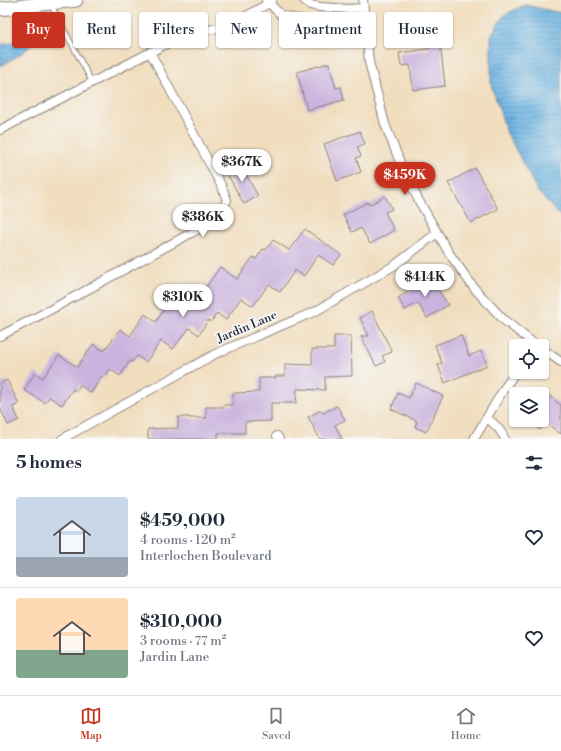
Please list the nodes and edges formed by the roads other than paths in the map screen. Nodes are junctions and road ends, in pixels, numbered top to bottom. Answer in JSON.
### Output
{"nodes":[{"id":1,"x":76,"y":0,"type":"edge"},
{"id":2,"x":304,"y":0,"type":"edge"},
{"id":3,"x":269,"y":1,"type":"edge"},
{"id":4,"x":50,"y":3,"type":"junction"},
{"id":5,"x":363,"y":4,"type":"edge"},
{"id":6,"x":0,"y":9,"type":"edge"},
{"id":7,"x":279,"y":13,"type":"edge"},
{"id":8,"x":367,"y":48,"type":"edge"},
{"id":9,"x":150,"y":52,"type":"junction"},
{"id":10,"x":92,"y":82,"type":"junction"},
{"id":11,"x":0,"y":130,"type":"edge"},
{"id":12,"x":438,"y":233,"type":"junction"},
{"id":13,"x":0,"y":336,"type":"edge"},
{"id":14,"x":527,"y":339,"type":"edge"},
{"id":15,"x":549,"y":354,"type":"edge"},
{"id":16,"x":561,"y":362,"type":"edge"},
{"id":17,"x":511,"y":379,"type":"edge"},
{"id":18,"x":487,"y":418,"type":"junction"},
{"id":19,"x":62,"y":439,"type":"edge"},
{"id":20,"x":474,"y":439,"type":"edge"},
{"id":21,"x":505,"y":439,"type":"edge"}],
"edges":[{"from":1,"to":4,"type":"main road"},
{"from":2,"to":5,"type":"street"},
{"from":3,"to":7,"type":"street"},
{"from":3,"to":9,"type":"street"},
{"from":4,"to":6,"type":"main road"},
{"from":4,"to":10,"type":"lane"},
{"from":8,"to":12,"type":"street"},
{"from":9,"to":10,"type":"street"},
{"from":9,"to":13,"type":"street"},
{"from":10,"to":11,"type":"street"},
{"from":12,"to":14,"type":"street"},
{"from":12,"to":19,"type":"street","name":"Jardin Lane"},
{"from":15,"to":16,"type":"street"},
{"from":17,"to":18,"type":"street"},
{"from":18,"to":20,"type":"street"},
{"from":18,"to":21,"type":"street"}]}
